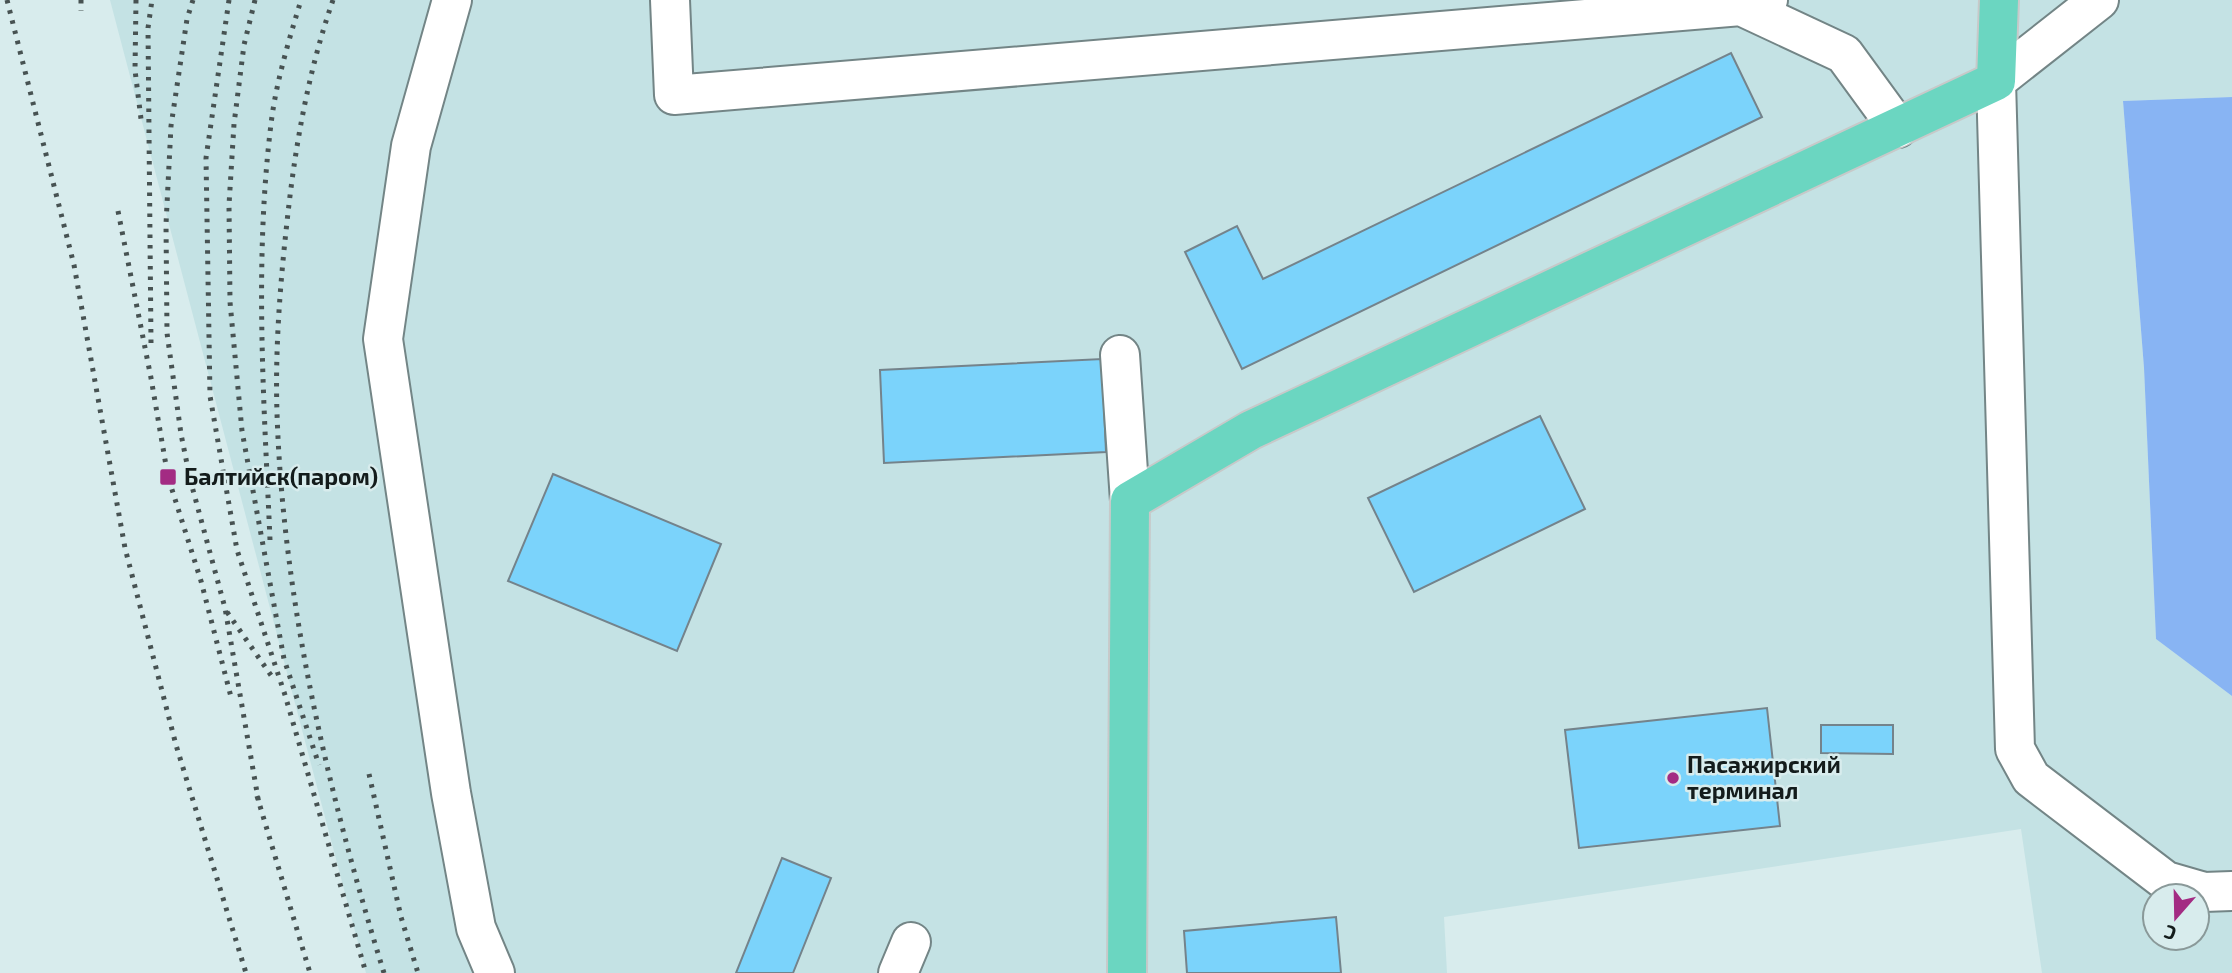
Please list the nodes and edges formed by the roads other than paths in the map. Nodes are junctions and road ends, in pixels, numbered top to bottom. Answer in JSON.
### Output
{"nodes":[{"id":1,"x":452,"y":0,"type":"edge"},
{"id":2,"x":670,"y":0,"type":"edge"},
{"id":3,"x":1999,"y":0,"type":"edge"},
{"id":4,"x":2099,"y":0,"type":"edge"},
{"id":5,"x":1754,"y":3,"type":"edge"},
{"id":6,"x":1996,"y":82,"type":"junction"},
{"id":7,"x":1898,"y":128,"type":"junction"},
{"id":8,"x":1120,"y":355,"type":"dead end"},
{"id":9,"x":1130,"y":501,"type":"junction"},
{"id":10,"x":2232,"y":891,"type":"edge"},
{"id":11,"x":495,"y":973,"type":"edge"},
{"id":12,"x":1127,"y":973,"type":"edge"}],
"edges":[{"from":1,"to":11,"type":"lane"},
{"from":2,"to":5,"type":"lane"},
{"from":3,"to":6,"type":"main road"},
{"from":4,"to":6,"type":"lane"},
{"from":5,"to":7,"type":"lane"},
{"from":6,"to":7,"type":"main road"},
{"from":6,"to":10,"type":"lane"},
{"from":7,"to":9,"type":"main road"},
{"from":8,"to":9,"type":"lane"},
{"from":9,"to":12,"type":"main road"}]}
